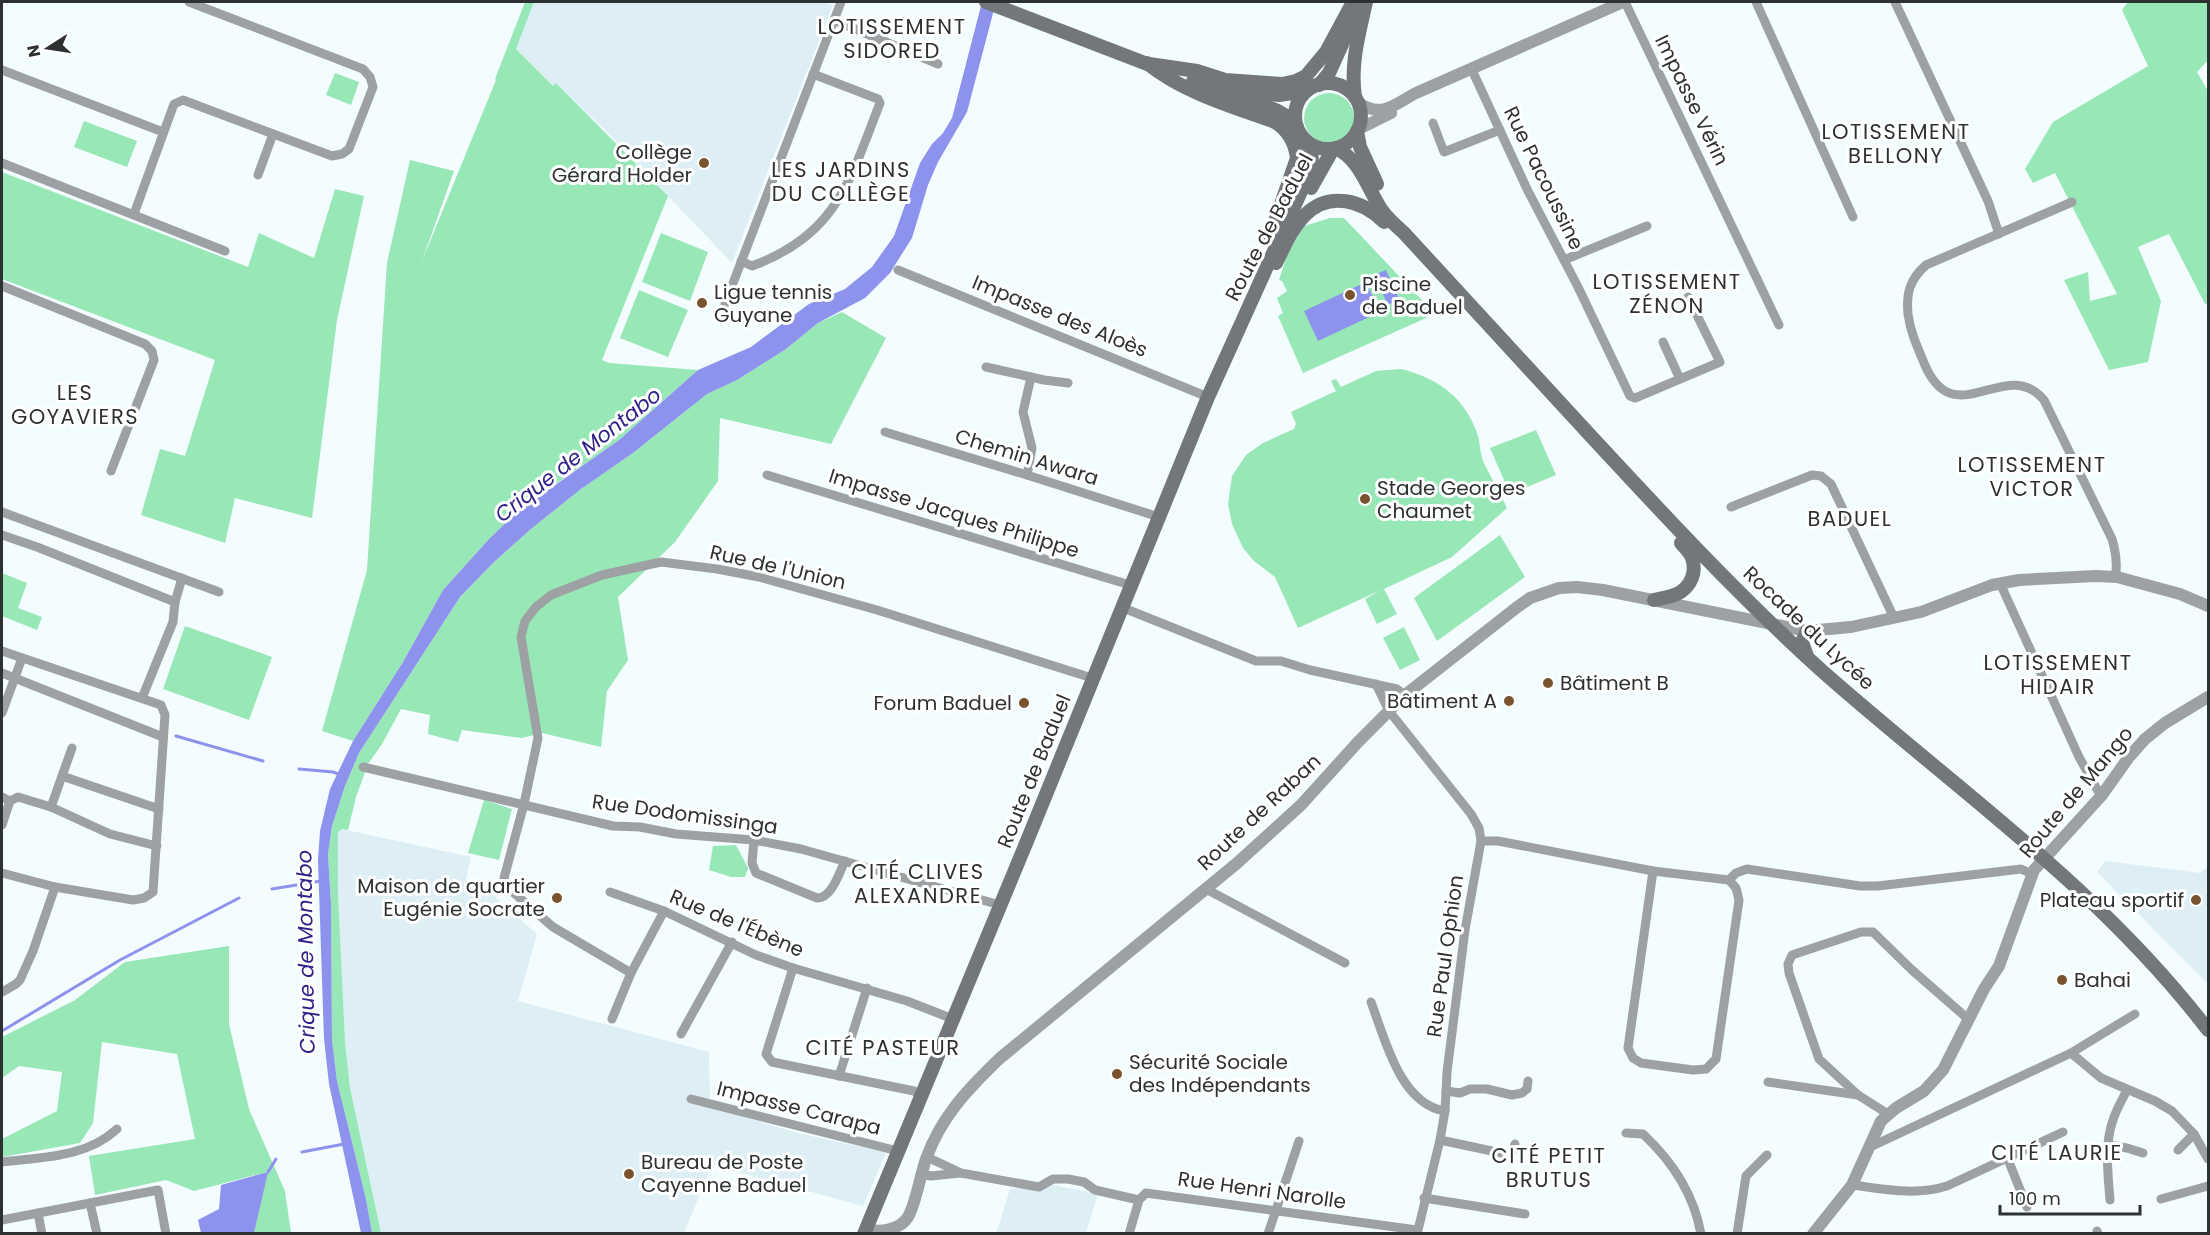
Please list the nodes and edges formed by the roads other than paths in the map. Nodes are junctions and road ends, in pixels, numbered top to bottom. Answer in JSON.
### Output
{"nodes":[{"id":1,"x":189,"y":2,"type":"edge"},
{"id":2,"x":841,"y":2,"type":"edge"},
{"id":3,"x":986,"y":2,"type":"edge"},
{"id":4,"x":1353,"y":2,"type":"edge"},
{"id":5,"x":1361,"y":2,"type":"edge"},
{"id":6,"x":1366,"y":2,"type":"edge"},
{"id":7,"x":1624,"y":2,"type":"edge"},
{"id":8,"x":1756,"y":2,"type":"edge"},
{"id":9,"x":1896,"y":2,"type":"edge"},
{"id":10,"x":834,"y":20,"type":"junction"},
{"id":11,"x":1147,"y":63,"type":"junction"},
{"id":12,"x":938,"y":64,"type":"dead end"},
{"id":13,"x":2,"y":70,"type":"edge"},
{"id":14,"x":1472,"y":70,"type":"junction"},
{"id":15,"x":813,"y":74,"type":"junction"},
{"id":16,"x":1435,"y":86,"type":"junction"},
{"id":17,"x":1209,"y":87,"type":"junction"},
{"id":18,"x":1313,"y":88,"type":"junction"},
{"id":19,"x":1356,"y":100,"type":"junction"},
{"id":20,"x":1433,"y":123,"type":"dead end"},
{"id":21,"x":1297,"y":127,"type":"junction"},
{"id":22,"x":1358,"y":130,"type":"junction"},
{"id":23,"x":1500,"y":130,"type":"junction"},
{"id":24,"x":163,"y":132,"type":"junction"},
{"id":25,"x":273,"y":134,"type":"junction"},
{"id":26,"x":1305,"y":140,"type":"junction"},
{"id":27,"x":1334,"y":149,"type":"junction"},
{"id":28,"x":2,"y":163,"type":"edge"},
{"id":29,"x":258,"y":175,"type":"dead end"},
{"id":30,"x":2073,"y":202,"type":"dead end"},
{"id":31,"x":134,"y":214,"type":"junction"},
{"id":32,"x":1852,"y":217,"type":"dead end"},
{"id":33,"x":1647,"y":226,"type":"dead end"},
{"id":34,"x":1404,"y":233,"type":"junction"},
{"id":35,"x":1999,"y":234,"type":"junction"},
{"id":36,"x":225,"y":251,"type":"dead end"},
{"id":37,"x":1564,"y":260,"type":"junction"},
{"id":38,"x":741,"y":261,"type":"junction"},
{"id":39,"x":898,"y":270,"type":"dead end"},
{"id":40,"x":2,"y":286,"type":"edge"},
{"id":41,"x":1459,"y":293,"type":"junction"},
{"id":42,"x":1688,"y":297,"type":"dead end"},
{"id":43,"x":725,"y":304,"type":"dead end"},
{"id":44,"x":1241,"y":323,"type":"junction"},
{"id":45,"x":1779,"y":325,"type":"dead end"},
{"id":46,"x":1663,"y":342,"type":"dead end"},
{"id":47,"x":986,"y":367,"type":"dead end"},
{"id":48,"x":1031,"y":377,"type":"junction"},
{"id":49,"x":1680,"y":379,"type":"junction"},
{"id":50,"x":1068,"y":383,"type":"dead end"},
{"id":51,"x":1208,"y":396,"type":"junction"},
{"id":52,"x":885,"y":432,"type":"dead end"},
{"id":53,"x":111,"y":471,"type":"dead end"},
{"id":54,"x":767,"y":475,"type":"dead end"},
{"id":55,"x":1027,"y":475,"type":"junction"},
{"id":56,"x":1653,"y":505,"type":"junction"},
{"id":57,"x":1731,"y":507,"type":"dead end"},
{"id":58,"x":2,"y":512,"type":"edge"},
{"id":59,"x":1159,"y":517,"type":"junction"},
{"id":60,"x":2,"y":536,"type":"edge"},
{"id":61,"x":2117,"y":577,"type":"junction"},
{"id":62,"x":182,"y":578,"type":"junction"},
{"id":63,"x":2000,"y":583,"type":"junction"},
{"id":64,"x":1130,"y":585,"type":"junction"},
{"id":65,"x":219,"y":592,"type":"dead end"},
{"id":66,"x":1654,"y":600,"type":"junction"},
{"id":67,"x":175,"y":602,"type":"junction"},
{"id":68,"x":2208,"y":606,"type":"edge"},
{"id":69,"x":1121,"y":608,"type":"junction"},
{"id":70,"x":1894,"y":618,"type":"junction"},
{"id":71,"x":1771,"y":624,"type":"junction"},
{"id":72,"x":1807,"y":632,"type":"junction"},
{"id":73,"x":2,"y":651,"type":"edge"},
{"id":74,"x":1807,"y":656,"type":"junction"},
{"id":75,"x":22,"y":658,"type":"junction"},
{"id":76,"x":2,"y":673,"type":"edge"},
{"id":77,"x":15,"y":677,"type":"junction"},
{"id":78,"x":1092,"y":678,"type":"junction"},
{"id":79,"x":1376,"y":684,"type":"junction"},
{"id":80,"x":1405,"y":695,"type":"junction"},
{"id":81,"x":2208,"y":697,"type":"edge"},
{"id":82,"x":142,"y":698,"type":"junction"},
{"id":83,"x":1389,"y":711,"type":"junction"},
{"id":84,"x":2,"y":713,"type":"edge"},
{"id":85,"x":163,"y":737,"type":"junction"},
{"id":86,"x":72,"y":748,"type":"dead end"},
{"id":87,"x":363,"y":767,"type":"dead end"},
{"id":88,"x":62,"y":776,"type":"junction"},
{"id":89,"x":2102,"y":795,"type":"junction"},
{"id":90,"x":6,"y":799,"type":"edge"},
{"id":91,"x":524,"y":804,"type":"junction"},
{"id":92,"x":51,"y":807,"type":"junction"},
{"id":93,"x":159,"y":809,"type":"junction"},
{"id":94,"x":2,"y":825,"type":"edge"},
{"id":95,"x":754,"y":840,"type":"junction"},
{"id":96,"x":1481,"y":841,"type":"junction"},
{"id":97,"x":157,"y":846,"type":"junction"},
{"id":98,"x":2046,"y":858,"type":"junction"},
{"id":99,"x":845,"y":861,"type":"junction"},
{"id":100,"x":1653,"y":872,"type":"junction"},
{"id":101,"x":2,"y":873,"type":"edge"},
{"id":102,"x":2032,"y":874,"type":"junction"},
{"id":103,"x":1729,"y":880,"type":"junction"},
{"id":104,"x":55,"y":887,"type":"junction"},
{"id":105,"x":1206,"y":889,"type":"junction"},
{"id":106,"x":610,"y":892,"type":"dead end"},
{"id":107,"x":1000,"y":906,"type":"junction"},
{"id":108,"x":664,"y":911,"type":"junction"},
{"id":109,"x":732,"y":942,"type":"junction"},
{"id":110,"x":1345,"y":963,"type":"dead end"},
{"id":111,"x":793,"y":968,"type":"junction"},
{"id":112,"x":631,"y":973,"type":"junction"},
{"id":113,"x":867,"y":988,"type":"junction"},
{"id":114,"x":2,"y":992,"type":"edge"},
{"id":115,"x":1371,"y":1002,"type":"dead end"},
{"id":116,"x":2135,"y":1014,"type":"dead end"},
{"id":117,"x":612,"y":1019,"type":"dead end"},
{"id":118,"x":953,"y":1019,"type":"junction"},
{"id":119,"x":1968,"y":1019,"type":"junction"},
{"id":120,"x":2208,"y":1030,"type":"edge"},
{"id":121,"x":681,"y":1034,"type":"dead end"},
{"id":122,"x":2071,"y":1053,"type":"junction"},
{"id":123,"x":839,"y":1076,"type":"junction"},
{"id":124,"x":1528,"y":1081,"type":"dead end"},
{"id":125,"x":1768,"y":1082,"type":"dead end"},
{"id":126,"x":2127,"y":1090,"type":"junction"},
{"id":127,"x":1446,"y":1091,"type":"junction"},
{"id":128,"x":1858,"y":1095,"type":"junction"},
{"id":129,"x":921,"y":1096,"type":"junction"},
{"id":130,"x":691,"y":1099,"type":"dead end"},
{"id":131,"x":1445,"y":1111,"type":"junction"},
{"id":132,"x":1888,"y":1114,"type":"junction"},
{"id":133,"x":117,"y":1129,"type":"dead end"},
{"id":134,"x":2063,"y":1132,"type":"dead end"},
{"id":135,"x":1626,"y":1133,"type":"dead end"},
{"id":136,"x":2194,"y":1134,"type":"junction"},
{"id":137,"x":1440,"y":1140,"type":"junction"},
{"id":138,"x":1299,"y":1141,"type":"dead end"},
{"id":139,"x":1515,"y":1144,"type":"dead end"},
{"id":140,"x":2108,"y":1145,"type":"junction"},
{"id":141,"x":1868,"y":1148,"type":"junction"},
{"id":142,"x":2178,"y":1150,"type":"dead end"},
{"id":143,"x":898,"y":1151,"type":"junction"},
{"id":144,"x":2143,"y":1153,"type":"dead end"},
{"id":145,"x":1767,"y":1155,"type":"dead end"},
{"id":146,"x":927,"y":1157,"type":"junction"},
{"id":147,"x":2007,"y":1157,"type":"junction"},
{"id":148,"x":2208,"y":1159,"type":"edge"},
{"id":149,"x":2,"y":1162,"type":"edge"},
{"id":150,"x":961,"y":1173,"type":"junction"},
{"id":151,"x":921,"y":1174,"type":"junction"},
{"id":152,"x":1852,"y":1185,"type":"junction"},
{"id":153,"x":2208,"y":1186,"type":"edge"},
{"id":154,"x":1424,"y":1198,"type":"junction"},
{"id":155,"x":2161,"y":1199,"type":"dead end"},
{"id":156,"x":1139,"y":1200,"type":"junction"},
{"id":157,"x":2110,"y":1200,"type":"dead end"},
{"id":158,"x":90,"y":1203,"type":"junction"},
{"id":159,"x":2027,"y":1207,"type":"dead end"},
{"id":160,"x":38,"y":1212,"type":"junction"},
{"id":161,"x":1276,"y":1212,"type":"junction"},
{"id":162,"x":1525,"y":1214,"type":"dead end"},
{"id":163,"x":2,"y":1220,"type":"edge"},
{"id":164,"x":865,"y":1231,"type":"edge"},
{"id":165,"x":1417,"y":1232,"type":"edge"},
{"id":166,"x":42,"y":1233,"type":"edge"},
{"id":167,"x":97,"y":1233,"type":"edge"},
{"id":168,"x":166,"y":1233,"type":"edge"},
{"id":169,"x":1129,"y":1233,"type":"edge"},
{"id":170,"x":1268,"y":1233,"type":"edge"},
{"id":171,"x":1701,"y":1233,"type":"edge"},
{"id":172,"x":1737,"y":1233,"type":"edge"},
{"id":173,"x":1813,"y":1233,"type":"edge"}],
"edges":[{"from":1,"to":25,"type":"street"},
{"from":2,"to":10,"type":"street"},
{"from":3,"to":11,"type":"main road"},
{"from":4,"to":11,"type":"main road"},
{"from":5,"to":18,"type":"main road"},
{"from":6,"to":19,"type":"main road"},
{"from":7,"to":14,"type":"street"},
{"from":7,"to":45,"type":"street","name":"Impasse Vérin"},
{"from":8,"to":32,"type":"street"},
{"from":9,"to":35,"type":"street"},
{"from":10,"to":12,"type":"street"},
{"from":10,"to":15,"type":"street"},
{"from":11,"to":17,"type":"main road"},
{"from":11,"to":44,"type":"main road"},
{"from":13,"to":24,"type":"street"},
{"from":14,"to":16,"type":"street"},
{"from":14,"to":23,"type":"street","name":"Rue Pacoussine"},
{"from":15,"to":38,"type":"street"},
{"from":15,"to":38,"type":"street"},
{"from":16,"to":19,"type":"street"},
{"from":16,"to":22,"type":"street"},
{"from":17,"to":18,"type":"main road"},
{"from":17,"to":21,"type":"main road"},
{"from":18,"to":19,"type":"main road"},
{"from":18,"to":21,"type":"main road"},
{"from":19,"to":22,"type":"main road"},
{"from":20,"to":23,"type":"street"},
{"from":21,"to":26,"type":"main road"},
{"from":22,"to":27,"type":"main road"},
{"from":22,"to":34,"type":"main road","name":"Rocade du Lycée"},
{"from":23,"to":37,"type":"street","name":"Rue Pacoussine"},
{"from":24,"to":25,"type":"street"},
{"from":24,"to":31,"type":"street"},
{"from":25,"to":29,"type":"street"},
{"from":26,"to":27,"type":"main road"},
{"from":26,"to":44,"type":"main road","name":"Route de Baduel"},
{"from":27,"to":34,"type":"main road","name":"Rocade du Lycée"},
{"from":27,"to":44,"type":"main road","name":"Route de Baduel"},
{"from":28,"to":31,"type":"street"},
{"from":30,"to":35,"type":"street"},
{"from":31,"to":36,"type":"street"},
{"from":33,"to":37,"type":"street"},
{"from":34,"to":41,"type":"main road","name":"Rocade du Lycée"},
{"from":35,"to":61,"type":"street"},
{"from":37,"to":49,"type":"street","name":"Rue Pacoussine"},
{"from":38,"to":43,"type":"street"},
{"from":39,"to":51,"type":"street","name":"Impasse des Aloès"},
{"from":40,"to":53,"type":"street"},
{"from":41,"to":44,"type":"main road"},
{"from":41,"to":56,"type":"main road","name":"Rocade du Lycée"},
{"from":42,"to":49,"type":"street"},
{"from":44,"to":51,"type":"main road","name":"Route de Baduel"},
{"from":46,"to":49,"type":"street"},
{"from":47,"to":48,"type":"street"},
{"from":48,"to":50,"type":"street"},
{"from":48,"to":55,"type":"street"},
{"from":51,"to":59,"type":"main road","name":"Route de Baduel"},
{"from":52,"to":55,"type":"street","name":"Chemin Awara"},
{"from":54,"to":64,"type":"street","name":"Impasse Jacques Philippe"},
{"from":55,"to":59,"type":"street","name":"Chemin Awara"},
{"from":56,"to":66,"type":"main road"},
{"from":56,"to":71,"type":"main road","name":"Rocade du Lycée"},
{"from":57,"to":70,"type":"street"},
{"from":58,"to":62,"type":"street"},
{"from":59,"to":64,"type":"main road","name":"Route de Baduel"},
{"from":60,"to":67,"type":"street"},
{"from":61,"to":63,"type":"street","name":"Route de Raban"},
{"from":61,"to":68,"type":"street","name":"Route de Raban"},
{"from":62,"to":65,"type":"street"},
{"from":62,"to":67,"type":"street"},
{"from":63,"to":70,"type":"street","name":"Route de Raban"},
{"from":63,"to":89,"type":"street"},
{"from":64,"to":69,"type":"main road","name":"Route de Baduel"},
{"from":66,"to":71,"type":"street","name":"Route de Raban"},
{"from":66,"to":80,"type":"street","name":"Route de Raban"},
{"from":67,"to":82,"type":"street"},
{"from":69,"to":78,"type":"main road","name":"Route de Baduel"},
{"from":69,"to":79,"type":"street"},
{"from":70,"to":72,"type":"street","name":"Route de Raban"},
{"from":71,"to":72,"type":"street","name":"Route de Raban"},
{"from":71,"to":74,"type":"main road","name":"Rocade du Lycée"},
{"from":72,"to":74,"type":"main road"},
{"from":73,"to":75,"type":"street"},
{"from":74,"to":98,"type":"main road","name":"Rocade du Lycée"},
{"from":75,"to":77,"type":"street"},
{"from":75,"to":82,"type":"street"},
{"from":76,"to":77,"type":"street"},
{"from":77,"to":84,"type":"street"},
{"from":77,"to":85,"type":"street"},
{"from":78,"to":91,"type":"street","name":"Rue de l'Union"},
{"from":78,"to":107,"type":"main road","name":"Route de Baduel"},
{"from":79,"to":80,"type":"street"},
{"from":79,"to":83,"type":"street"},
{"from":80,"to":83,"type":"street","name":"Route de Raban"},
{"from":81,"to":89,"type":"street","name":"Route de Mango"},
{"from":82,"to":85,"type":"street"},
{"from":83,"to":96,"type":"street"},
{"from":83,"to":105,"type":"street","name":"Route de Raban"},
{"from":85,"to":93,"type":"street"},
{"from":86,"to":88,"type":"street"},
{"from":87,"to":91,"type":"street","name":"Rue Dodomissinga"},
{"from":88,"to":92,"type":"street"},
{"from":88,"to":93,"type":"street"},
{"from":89,"to":98,"type":"street","name":"Route de Mango"},
{"from":90,"to":92,"type":"street"},
{"from":90,"to":94,"type":"street"},
{"from":91,"to":95,"type":"street","name":"Rue Dodomissinga"},
{"from":91,"to":112,"type":"street","name":"Rue de l'Union"},
{"from":92,"to":97,"type":"street"},
{"from":93,"to":97,"type":"street"},
{"from":95,"to":99,"type":"street","name":"Rue Dodomissinga"},
{"from":95,"to":99,"type":"street"},
{"from":96,"to":100,"type":"street"},
{"from":96,"to":127,"type":"street","name":"Rue Paul Ophion"},
{"from":97,"to":104,"type":"street"},
{"from":98,"to":102,"type":"street","name":"Route de Mango"},
{"from":98,"to":120,"type":"main road","name":"Rocade du Lycée"},
{"from":99,"to":107,"type":"street","name":"Rue Dodomissinga"},
{"from":100,"to":103,"type":"street"},
{"from":100,"to":103,"type":"street"},
{"from":101,"to":104,"type":"street"},
{"from":102,"to":103,"type":"street"},
{"from":102,"to":119,"type":"street","name":"Route de Mango"},
{"from":104,"to":114,"type":"street"},
{"from":105,"to":110,"type":"street"},
{"from":105,"to":146,"type":"street","name":"Route de Raban"},
{"from":106,"to":108,"type":"street","name":"Rue de l'Ébène"},
{"from":107,"to":118,"type":"main road","name":"Route de Baduel"},
{"from":108,"to":109,"type":"street","name":"Rue de l'Ébène"},
{"from":108,"to":112,"type":"street"},
{"from":109,"to":111,"type":"street","name":"Rue de l'Ébène"},
{"from":109,"to":121,"type":"street"},
{"from":111,"to":113,"type":"street","name":"Rue de l'Ébène"},
{"from":111,"to":123,"type":"street"},
{"from":112,"to":117,"type":"street"},
{"from":113,"to":118,"type":"street","name":"Rue de l'Ébène"},
{"from":113,"to":123,"type":"street"},
{"from":115,"to":131,"type":"street"},
{"from":116,"to":122,"type":"street"},
{"from":118,"to":129,"type":"main road","name":"Route de Baduel"},
{"from":119,"to":128,"type":"street"},
{"from":119,"to":132,"type":"street","name":"Route de Mango"},
{"from":122,"to":126,"type":"street"},
{"from":122,"to":141,"type":"street"},
{"from":123,"to":129,"type":"street"},
{"from":124,"to":127,"type":"street"},
{"from":125,"to":128,"type":"street"},
{"from":126,"to":136,"type":"street"},
{"from":126,"to":140,"type":"street"},
{"from":127,"to":131,"type":"street","name":"Rue Paul Ophion"},
{"from":128,"to":132,"type":"street"},
{"from":129,"to":143,"type":"main road","name":"Route de Baduel"},
{"from":130,"to":143,"type":"street","name":"Impasse Carapa"},
{"from":131,"to":137,"type":"street","name":"Rue Paul Ophion"},
{"from":132,"to":141,"type":"street","name":"Route de Mango"},
{"from":133,"to":149,"type":"street"},
{"from":134,"to":147,"type":"street"},
{"from":135,"to":171,"type":"street"},
{"from":136,"to":142,"type":"street"},
{"from":136,"to":148,"type":"street"},
{"from":137,"to":139,"type":"street"},
{"from":137,"to":154,"type":"street","name":"Rue Paul Ophion"},
{"from":138,"to":161,"type":"street"},
{"from":140,"to":144,"type":"street"},
{"from":140,"to":157,"type":"street"},
{"from":141,"to":152,"type":"street","name":"Route de Mango"},
{"from":143,"to":164,"type":"main road","name":"Route de Baduel"},
{"from":145,"to":172,"type":"street"},
{"from":146,"to":150,"type":"street"},
{"from":146,"to":151,"type":"street","name":"Route de Raban"},
{"from":147,"to":152,"type":"street"},
{"from":147,"to":159,"type":"street"},
{"from":150,"to":151,"type":"street"},
{"from":150,"to":156,"type":"street"},
{"from":151,"to":164,"type":"street","name":"Route de Raban"},
{"from":152,"to":173,"type":"street","name":"Route de Mango"},
{"from":153,"to":155,"type":"street"},
{"from":154,"to":162,"type":"street"},
{"from":154,"to":165,"type":"street","name":"Rue Paul Ophion"},
{"from":156,"to":161,"type":"street","name":"Rue Henri Narolle"},
{"from":156,"to":169,"type":"street"},
{"from":158,"to":160,"type":"street"},
{"from":158,"to":167,"type":"street"},
{"from":158,"to":168,"type":"street"},
{"from":160,"to":163,"type":"street"},
{"from":160,"to":166,"type":"street"},
{"from":161,"to":165,"type":"street","name":"Rue Henri Narolle"},
{"from":161,"to":170,"type":"street"}]}
